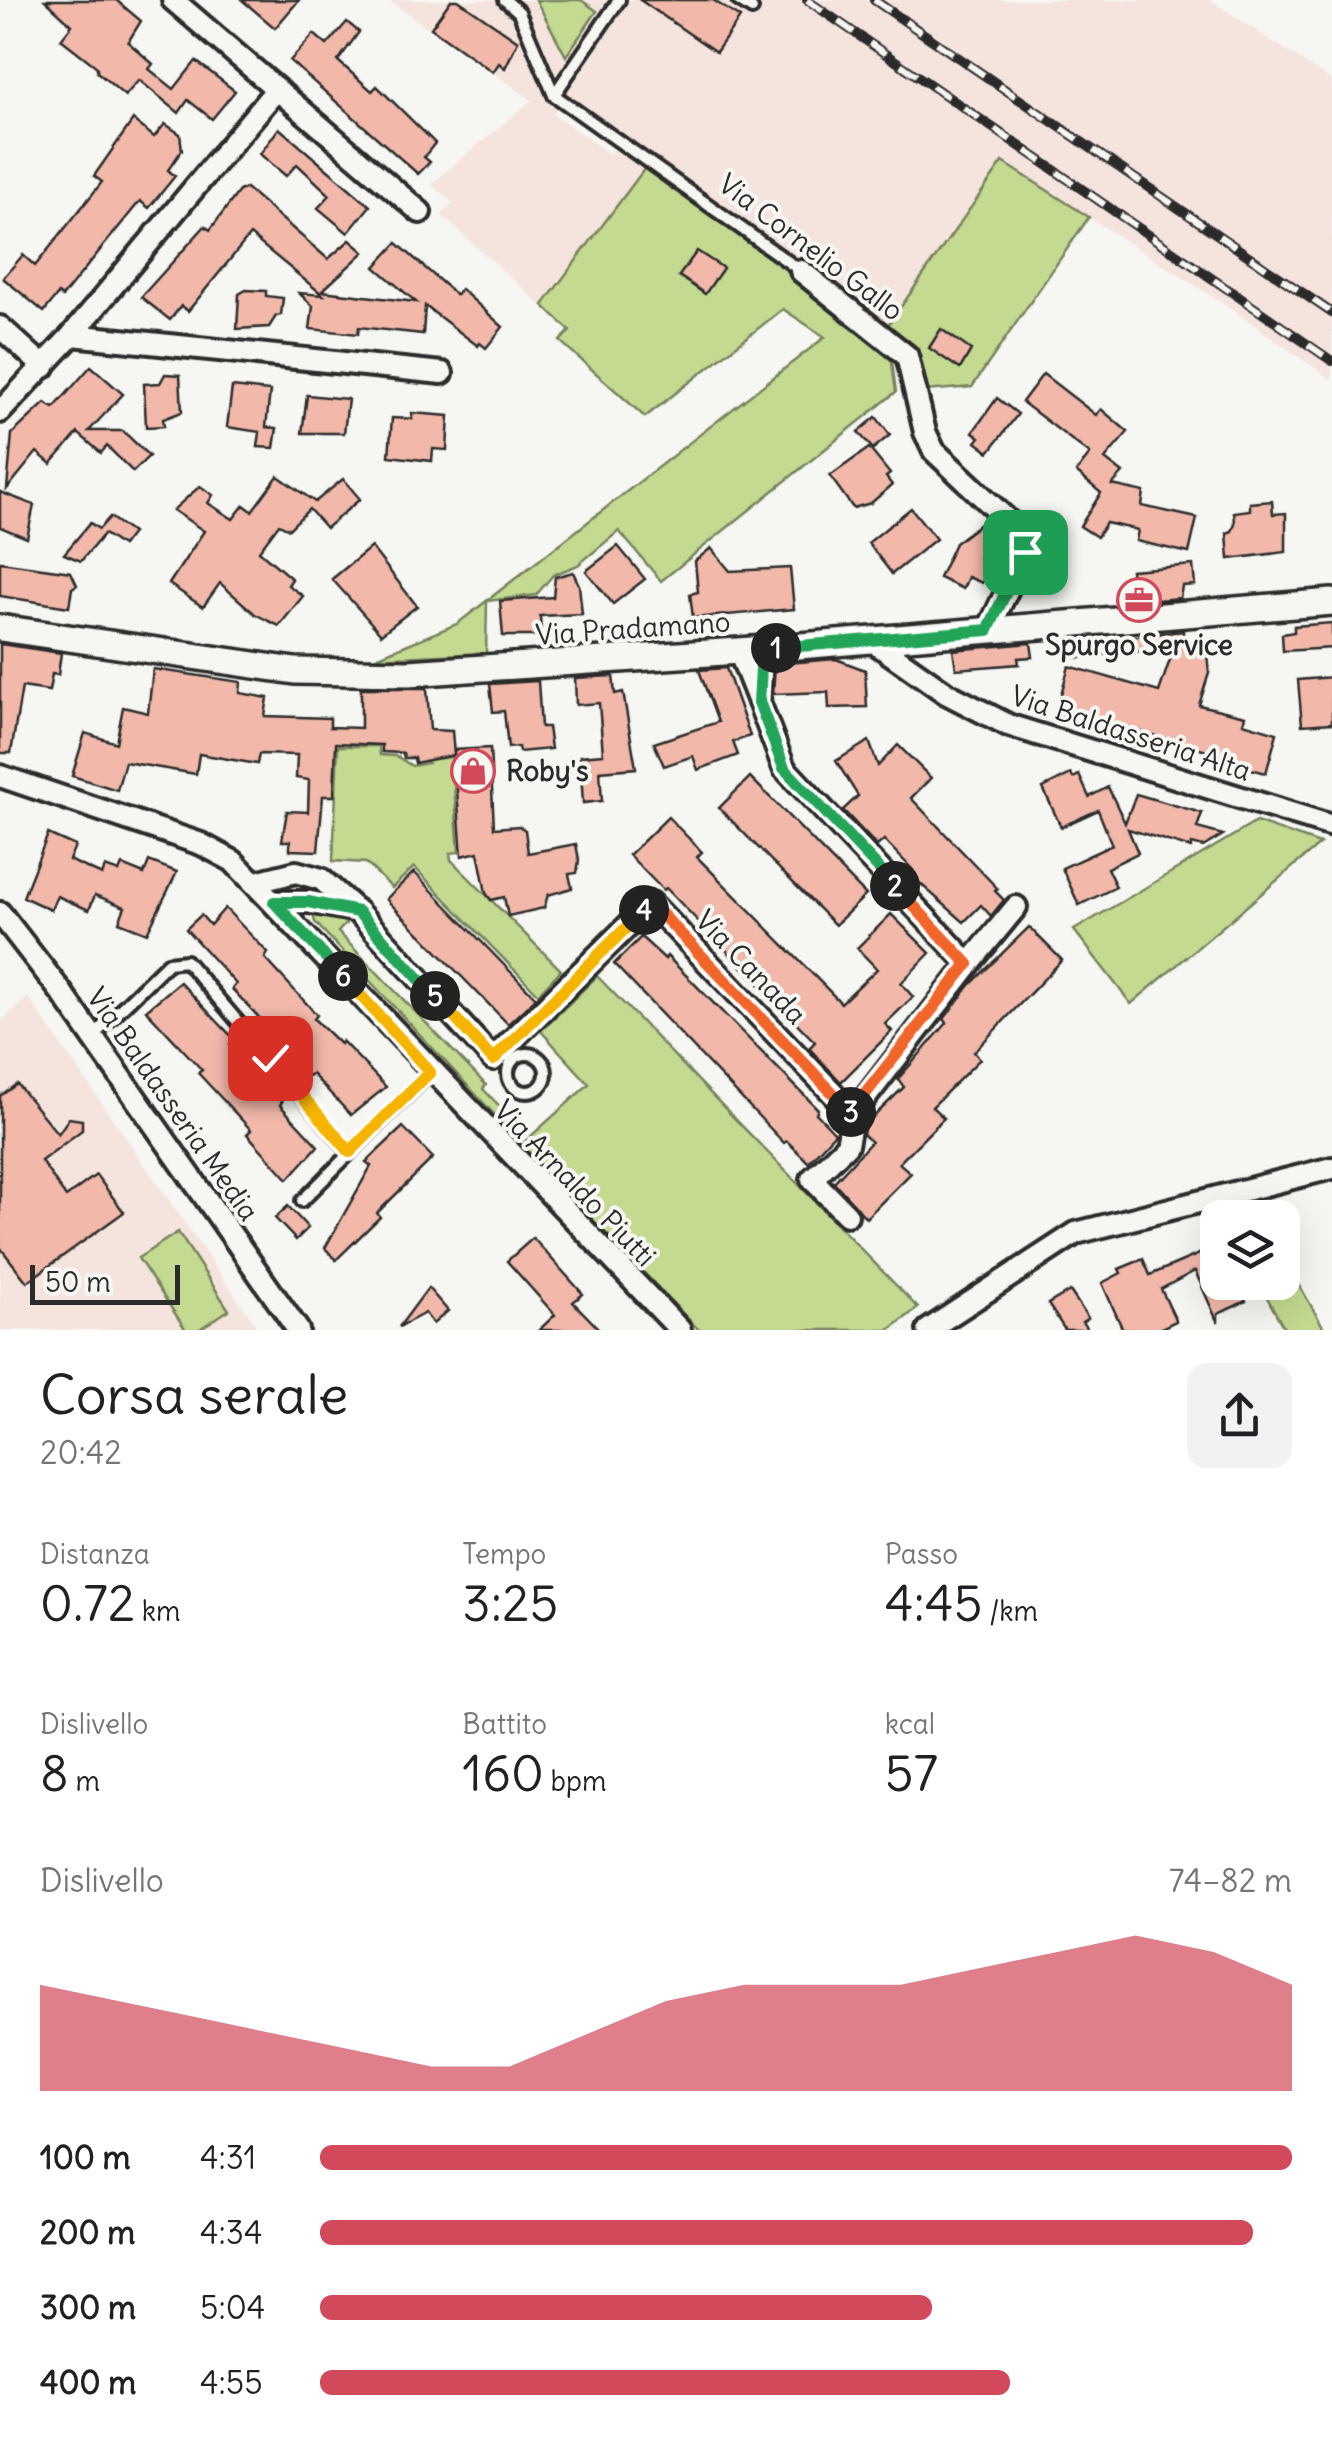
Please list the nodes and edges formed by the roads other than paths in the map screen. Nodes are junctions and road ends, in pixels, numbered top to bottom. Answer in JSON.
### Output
{"nodes":[{"id":1,"x":173,"y":0,"type":"edge"},
{"id":2,"x":504,"y":0,"type":"edge"},
{"id":3,"x":619,"y":0,"type":"edge"},
{"id":4,"x":738,"y":0,"type":"edge"},
{"id":5,"x":752,"y":9,"type":"dead end"},
{"id":6,"x":276,"y":90,"type":"junction"},
{"id":7,"x":558,"y":98,"type":"junction"},
{"id":8,"x":420,"y":212,"type":"dead end"},
{"id":9,"x":801,"y":270,"type":"joint"},
{"id":10,"x":0,"y":327,"type":"edge"},
{"id":11,"x":72,"y":336,"type":"junction"},
{"id":12,"x":44,"y":367,"type":"junction"},
{"id":13,"x":442,"y":374,"type":"dead end"},
{"id":14,"x":0,"y":412,"type":"edge"},
{"id":15,"x":1332,"y":602,"type":"edge"},
{"id":16,"x":0,"y":628,"type":"edge"},
{"id":17,"x":988,"y":630,"type":"junction"},
{"id":18,"x":872,"y":640,"type":"junction"},
{"id":19,"x":751,"y":650,"type":"junction"},
{"id":20,"x":0,"y":776,"type":"edge"},
{"id":21,"x":1332,"y":826,"type":"edge"},
{"id":22,"x":256,"y":882,"type":"junction"},
{"id":23,"x":274,"y":902,"type":"junction"},
{"id":24,"x":1016,"y":907,"type":"dead end"},
{"id":25,"x":0,"y":912,"type":"edge"},
{"id":26,"x":358,"y":912,"type":"junction"},
{"id":27,"x":968,"y":964,"type":"junction"},
{"id":28,"x":92,"y":1036,"type":"junction"},
{"id":29,"x":430,"y":1072,"type":"junction"},
{"id":30,"x":853,"y":1114,"type":"junction"},
{"id":31,"x":350,"y":1152,"type":"junction"},
{"id":32,"x":1332,"y":1168,"type":"edge"},
{"id":33,"x":302,"y":1201,"type":"dead end"},
{"id":34,"x":847,"y":1215,"type":"dead end"},
{"id":35,"x":298,"y":1330,"type":"edge"},
{"id":36,"x":680,"y":1330,"type":"edge"},
{"id":37,"x":928,"y":1330,"type":"edge"}],
"edges":[{"from":1,"to":6,"type":"street"},
{"from":2,"to":7,"type":"lane"},
{"from":3,"to":7,"type":"lane"},
{"from":4,"to":5,"type":"lane"},
{"from":6,"to":8,"type":"street"},
{"from":6,"to":11,"type":"street"},
{"from":7,"to":9,"type":"lane","name":"Via Cornelio Gallo"},
{"from":9,"to":17,"type":"street","name":"Via Cornelio Gallo"},
{"from":10,"to":12,"type":"street"},
{"from":11,"to":12,"type":"street"},
{"from":11,"to":13,"type":"street"},
{"from":12,"to":14,"type":"street"},
{"from":15,"to":17,"type":"street","name":"Via Pradamano"},
{"from":16,"to":19,"type":"street","name":"Via Pradamano"},
{"from":17,"to":18,"type":"street","name":"Via Pradamano"},
{"from":18,"to":19,"type":"street","name":"Via Pradamano"},
{"from":18,"to":21,"type":"street","name":"Via Baldasseria Alta"},
{"from":19,"to":27,"type":"street"},
{"from":20,"to":22,"type":"street","name":"Via Arnaldo Piutti"},
{"from":22,"to":23,"type":"street","name":"Via Arnaldo Piutti"},
{"from":22,"to":26,"type":"street","name":"Via Canada"},
{"from":23,"to":26,"type":"street"},
{"from":23,"to":29,"type":"street","name":"Via Arnaldo Piutti"},
{"from":24,"to":27,"type":"street"},
{"from":25,"to":28,"type":"street","name":"Via Baldasseria Media"},
{"from":26,"to":30,"type":"street","name":"Via Canada"},
{"from":27,"to":30,"type":"street"},
{"from":28,"to":31,"type":"lane"},
{"from":28,"to":35,"type":"street","name":"Via Baldasseria Media"},
{"from":29,"to":31,"type":"lane"},
{"from":29,"to":36,"type":"street","name":"Via Arnaldo Piutti"},
{"from":30,"to":34,"type":"street"},
{"from":31,"to":33,"type":"lane"},
{"from":32,"to":37,"type":"street"}]}
